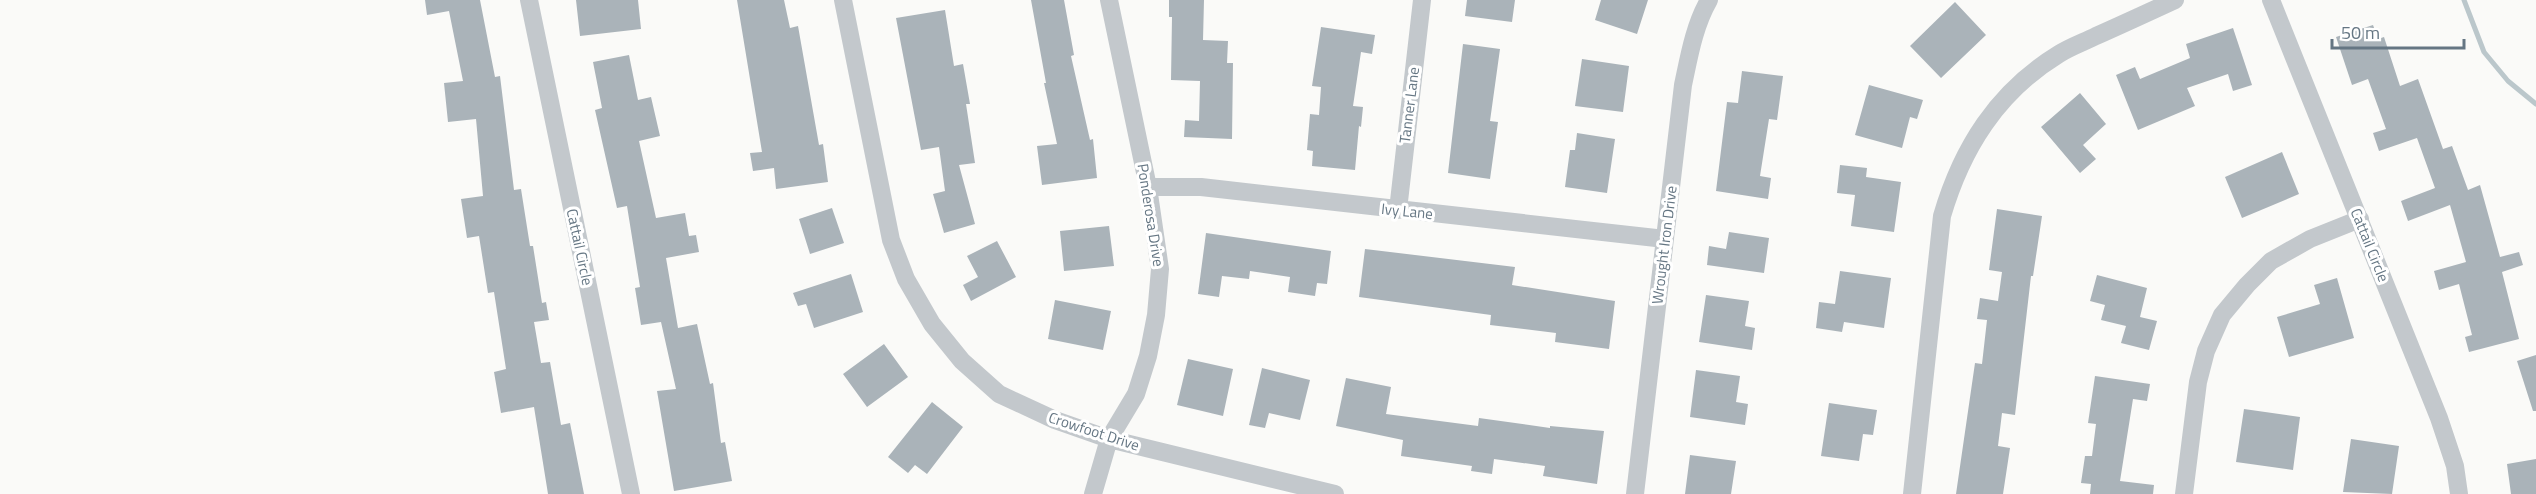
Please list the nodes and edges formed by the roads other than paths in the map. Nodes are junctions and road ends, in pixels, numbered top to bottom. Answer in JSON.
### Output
{"nodes":[{"id":1,"x":529,"y":0,"type":"edge"},
{"id":2,"x":843,"y":0,"type":"edge"},
{"id":3,"x":1109,"y":0,"type":"edge"},
{"id":4,"x":1422,"y":0,"type":"edge"},
{"id":5,"x":1708,"y":0,"type":"edge"},
{"id":6,"x":2175,"y":0,"type":"edge"},
{"id":7,"x":2271,"y":0,"type":"edge"},
{"id":8,"x":1148,"y":187,"type":"junction"},
{"id":9,"x":1398,"y":210,"type":"junction"},
{"id":10,"x":2360,"y":219,"type":"junction"},
{"id":11,"x":1665,"y":239,"type":"junction"},
{"id":12,"x":1109,"y":439,"type":"junction"},
{"id":13,"x":631,"y":494,"type":"edge"},
{"id":14,"x":1094,"y":494,"type":"edge"},
{"id":15,"x":1335,"y":494,"type":"edge"},
{"id":16,"x":1635,"y":494,"type":"edge"},
{"id":17,"x":1912,"y":494,"type":"edge"},
{"id":18,"x":2184,"y":494,"type":"edge"},
{"id":19,"x":2459,"y":494,"type":"edge"}],
"edges":[{"from":1,"to":13,"type":"street","name":"Cattail Circle"},
{"from":2,"to":12,"type":"street","name":"Crowfoot Drive"},
{"from":3,"to":8,"type":"street","name":"Ponderosa Drive"},
{"from":4,"to":9,"type":"street","name":"Tanner Lane"},
{"from":5,"to":11,"type":"street","name":"Wrought Iron Drive"},
{"from":6,"to":17,"type":"street"},
{"from":7,"to":10,"type":"street","name":"Cattail Circle"},
{"from":8,"to":9,"type":"street","name":"Ivy Lane"},
{"from":8,"to":12,"type":"street","name":"Ponderosa Drive"},
{"from":9,"to":11,"type":"street","name":"Ivy Lane"},
{"from":10,"to":18,"type":"street"},
{"from":10,"to":19,"type":"street","name":"Cattail Circle"},
{"from":11,"to":16,"type":"street","name":"Wrought Iron Drive"},
{"from":12,"to":14,"type":"street","name":"Ponderosa Drive"},
{"from":12,"to":15,"type":"street","name":"Crowfoot Drive"}]}
